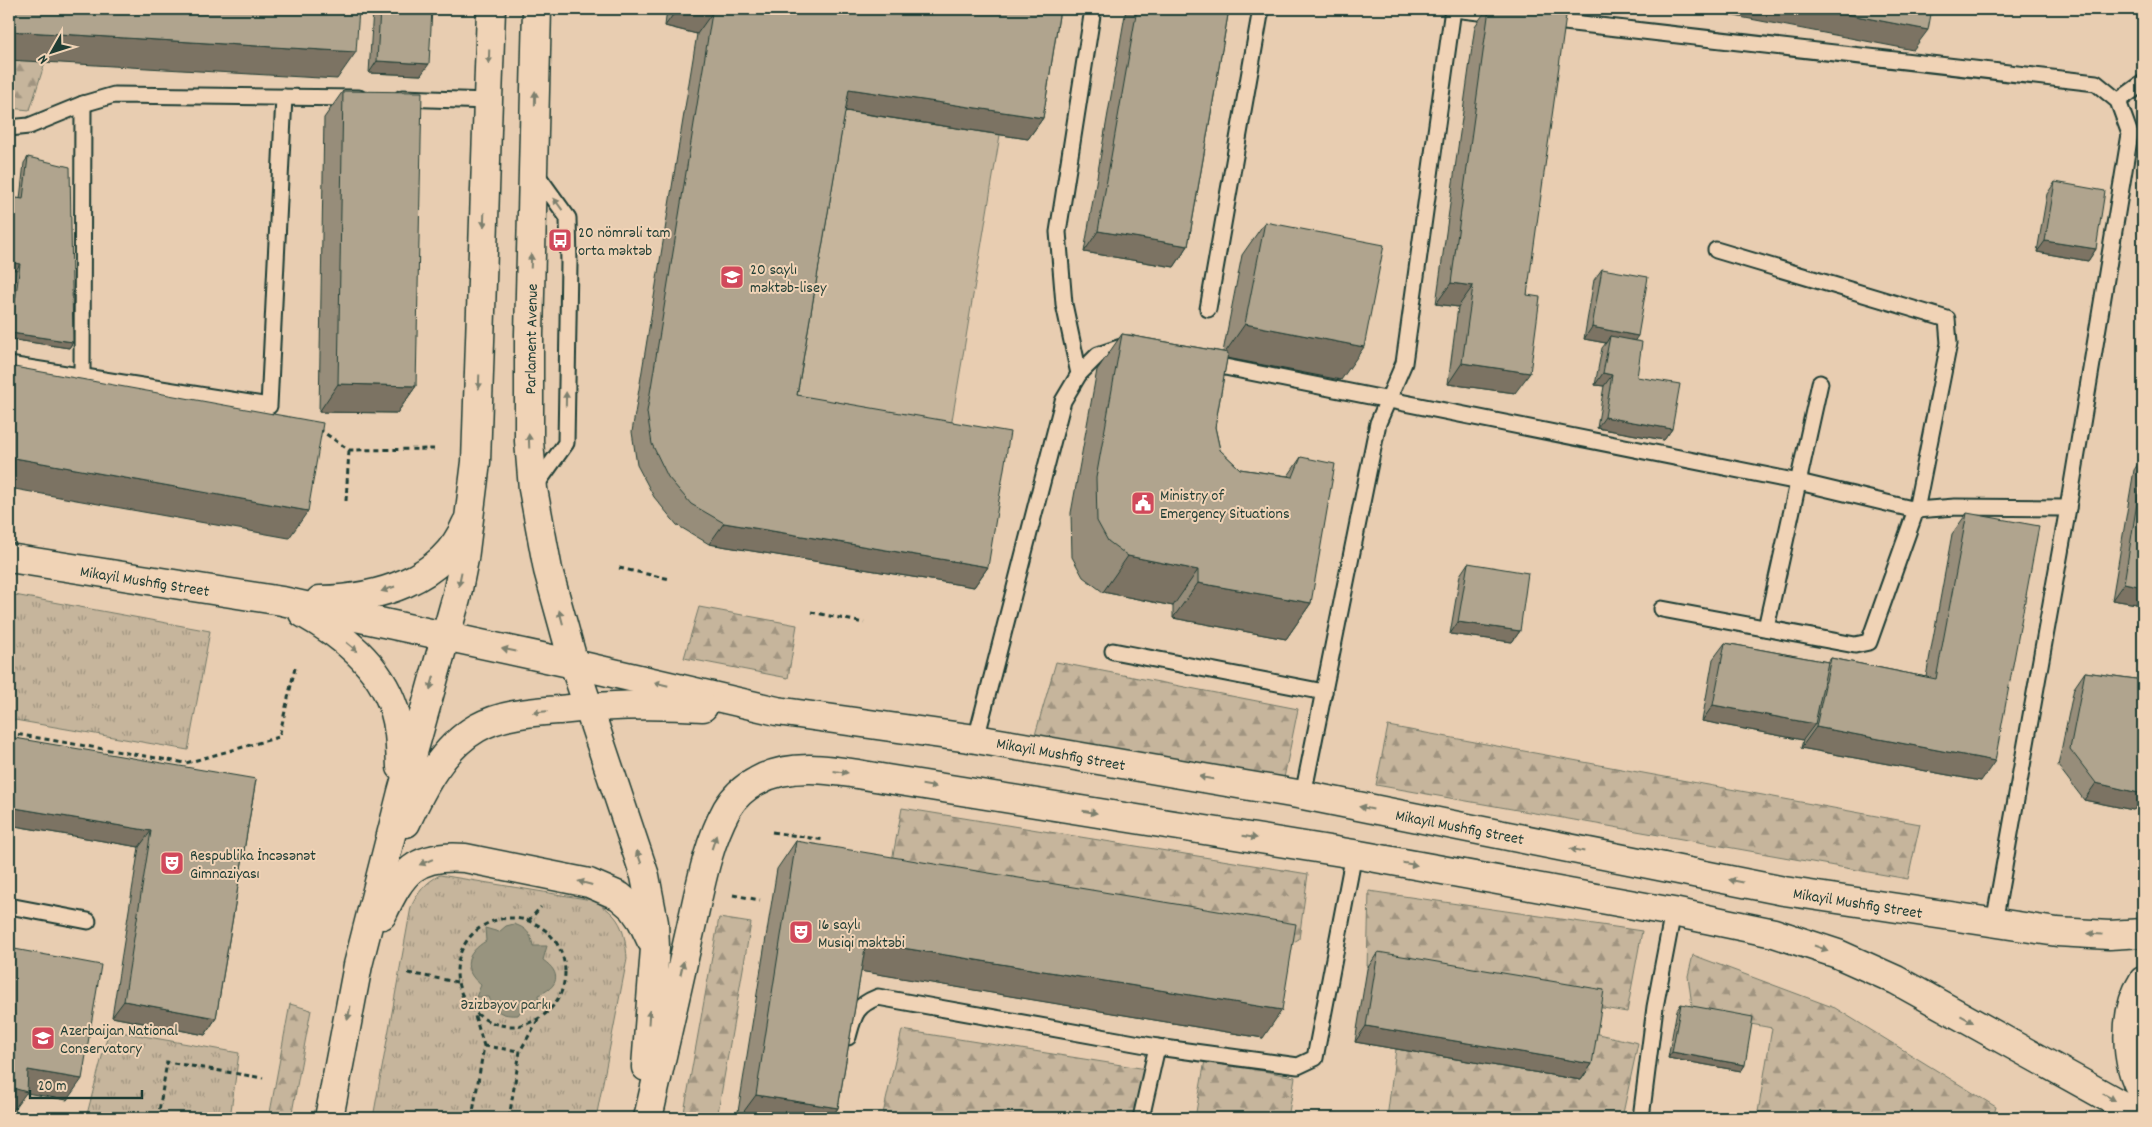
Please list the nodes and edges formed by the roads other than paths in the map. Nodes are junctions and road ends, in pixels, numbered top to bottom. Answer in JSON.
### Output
{"nodes":[{"id":1,"x":491,"y":9,"type":"edge"},
{"id":2,"x":537,"y":9,"type":"edge"},
{"id":3,"x":1093,"y":9,"type":"edge"},
{"id":4,"x":1261,"y":9,"type":"edge"},
{"id":5,"x":1453,"y":9,"type":"edge"},
{"id":6,"x":2143,"y":83,"type":"edge"},
{"id":7,"x":284,"y":97,"type":"junction"},
{"id":8,"x":371,"y":98,"type":"edge"},
{"id":9,"x":391,"y":98,"type":"edge"},
{"id":10,"x":488,"y":101,"type":"junction"},
{"id":11,"x":2118,"y":101,"type":"junction"},
{"id":12,"x":83,"y":104,"type":"junction"},
{"id":13,"x":9,"y":128,"type":"edge"},
{"id":14,"x":533,"y":170,"type":"junction"},
{"id":15,"x":1716,"y":250,"type":"dead end"},
{"id":16,"x":1208,"y":309,"type":"dead end"},
{"id":17,"x":1145,"y":348,"type":"edge"},
{"id":18,"x":1189,"y":359,"type":"edge"},
{"id":19,"x":9,"y":365,"type":"edge"},
{"id":20,"x":1078,"y":374,"type":"junction"},
{"id":21,"x":82,"y":376,"type":"junction"},
{"id":22,"x":1820,"y":383,"type":"dead end"},
{"id":23,"x":1387,"y":400,"type":"junction"},
{"id":24,"x":1799,"y":482,"type":"junction"},
{"id":25,"x":533,"y":489,"type":"junction"},
{"id":26,"x":2068,"y":508,"type":"junction"},
{"id":27,"x":1916,"y":510,"type":"junction"},
{"id":28,"x":471,"y":511,"type":"junction"},
{"id":29,"x":9,"y":558,"type":"edge"},
{"id":30,"x":282,"y":601,"type":"junction"},
{"id":31,"x":1662,"y":609,"type":"dead end"},
{"id":32,"x":1766,"y":628,"type":"junction"},
{"id":33,"x":445,"y":636,"type":"junction"},
{"id":34,"x":1113,"y":651,"type":"dead end"},
{"id":35,"x":574,"y":664,"type":"junction"},
{"id":36,"x":1324,"y":692,"type":"junction"},
{"id":37,"x":589,"y":707,"type":"junction"},
{"id":38,"x":776,"y":711,"type":"junction"},
{"id":39,"x":976,"y":738,"type":"junction"},
{"id":40,"x":402,"y":792,"type":"junction"},
{"id":41,"x":1303,"y":795,"type":"junction"},
{"id":42,"x":1354,"y":854,"type":"junction"},
{"id":43,"x":378,"y":885,"type":"junction"},
{"id":44,"x":9,"y":906,"type":"edge"},
{"id":45,"x":1673,"y":912,"type":"junction"},
{"id":46,"x":88,"y":921,"type":"dead end"},
{"id":47,"x":1994,"y":923,"type":"junction"},
{"id":48,"x":2143,"y":933,"type":"edge"},
{"id":49,"x":655,"y":948,"type":"junction"},
{"id":50,"x":358,"y":965,"type":"junction"},
{"id":51,"x":2143,"y":981,"type":"edge"},
{"id":52,"x":1157,"y":1047,"type":"junction"},
{"id":53,"x":845,"y":1052,"type":"edge"},
{"id":54,"x":2143,"y":1093,"type":"edge"},
{"id":55,"x":2143,"y":1116,"type":"edge"},
{"id":56,"x":329,"y":1118,"type":"edge"},
{"id":57,"x":642,"y":1118,"type":"edge"},
{"id":58,"x":648,"y":1118,"type":"edge"},
{"id":59,"x":1141,"y":1118,"type":"edge"},
{"id":60,"x":1641,"y":1118,"type":"edge"}],
"edges":[{"from":1,"to":10,"type":"main road","one_way":true},
{"from":14,"to":2,"type":"main road","name":"Parlament Avenue","one_way":true},
{"from":3,"to":20,"type":"lane"},
{"from":4,"to":16,"type":"lane"},
{"from":5,"to":11,"type":"lane"},
{"from":5,"to":23,"type":"lane"},
{"from":6,"to":11,"type":"lane"},
{"from":7,"to":8,"type":"lane"},
{"from":7,"to":12,"type":"lane"},
{"from":7,"to":21,"type":"lane"},
{"from":9,"to":10,"type":"lane"},
{"from":10,"to":28,"type":"main road","one_way":true},
{"from":11,"to":26,"type":"lane"},
{"from":12,"to":13,"type":"lane"},
{"from":12,"to":21,"type":"lane"},
{"from":25,"to":14,"type":"main road","name":"Parlament Avenue","one_way":true},
{"from":25,"to":14,"type":"lane","one_way":true},
{"from":15,"to":27,"type":"lane"},
{"from":17,"to":20,"type":"lane"},
{"from":18,"to":23,"type":"lane"},
{"from":19,"to":21,"type":"lane"},
{"from":20,"to":39,"type":"lane"},
{"from":22,"to":24,"type":"lane"},
{"from":23,"to":24,"type":"lane"},
{"from":23,"to":36,"type":"lane"},
{"from":24,"to":27,"type":"lane"},
{"from":24,"to":32,"type":"lane"},
{"from":35,"to":25,"type":"main road","name":"Parlament Avenue","one_way":true},
{"from":26,"to":27,"type":"lane"},
{"from":26,"to":47,"type":"lane"},
{"from":27,"to":32,"type":"lane"},
{"from":28,"to":30,"type":"main road","one_way":true},
{"from":28,"to":33,"type":"main road","one_way":true},
{"from":29,"to":30,"type":"main road","name":"Mikayil Mushfig Street"},
{"from":30,"to":33,"type":"main road"},
{"from":30,"to":40,"type":"main road","one_way":true},
{"from":31,"to":32,"type":"lane"},
{"from":35,"to":33,"type":"main road","one_way":true},
{"from":33,"to":40,"type":"main road","one_way":true},
{"from":34,"to":36,"type":"lane"},
{"from":35,"to":37,"type":"main road","name":"Parlament Avenue"},
{"from":38,"to":35,"type":"main road","one_way":true},
{"from":36,"to":41,"type":"lane"},
{"from":37,"to":38,"type":"main road"},
{"from":37,"to":43,"type":"main road","one_way":true},
{"from":49,"to":37,"type":"main road","name":"Parlament Avenue","one_way":true},
{"from":38,"to":39,"type":"main road","name":"Mikayil Mushfig Street"},
{"from":41,"to":39,"type":"main road","name":"Mikayil Mushfig Street","one_way":true},
{"from":40,"to":43,"type":"main road"},
{"from":47,"to":41,"type":"main road","name":"Mikayil Mushfig Street","one_way":true},
{"from":42,"to":45,"type":"main road","one_way":true},
{"from":42,"to":52,"type":"lane"},
{"from":58,"to":42,"type":"main road","one_way":true},
{"from":43,"to":50,"type":"main road"},
{"from":44,"to":46,"type":"lane"},
{"from":45,"to":55,"type":"main road","one_way":true},
{"from":45,"to":60,"type":"lane"},
{"from":48,"to":47,"type":"main road","name":"Mikayil Mushfig Street","one_way":true},
{"from":49,"to":50,"type":"main road","one_way":true},
{"from":57,"to":49,"type":"main road","name":"Parlament Avenue","one_way":true},
{"from":50,"to":56,"type":"main road","one_way":true},
{"from":51,"to":54,"type":"main road"},
{"from":52,"to":53,"type":"lane"},
{"from":52,"to":59,"type":"lane"}]}
